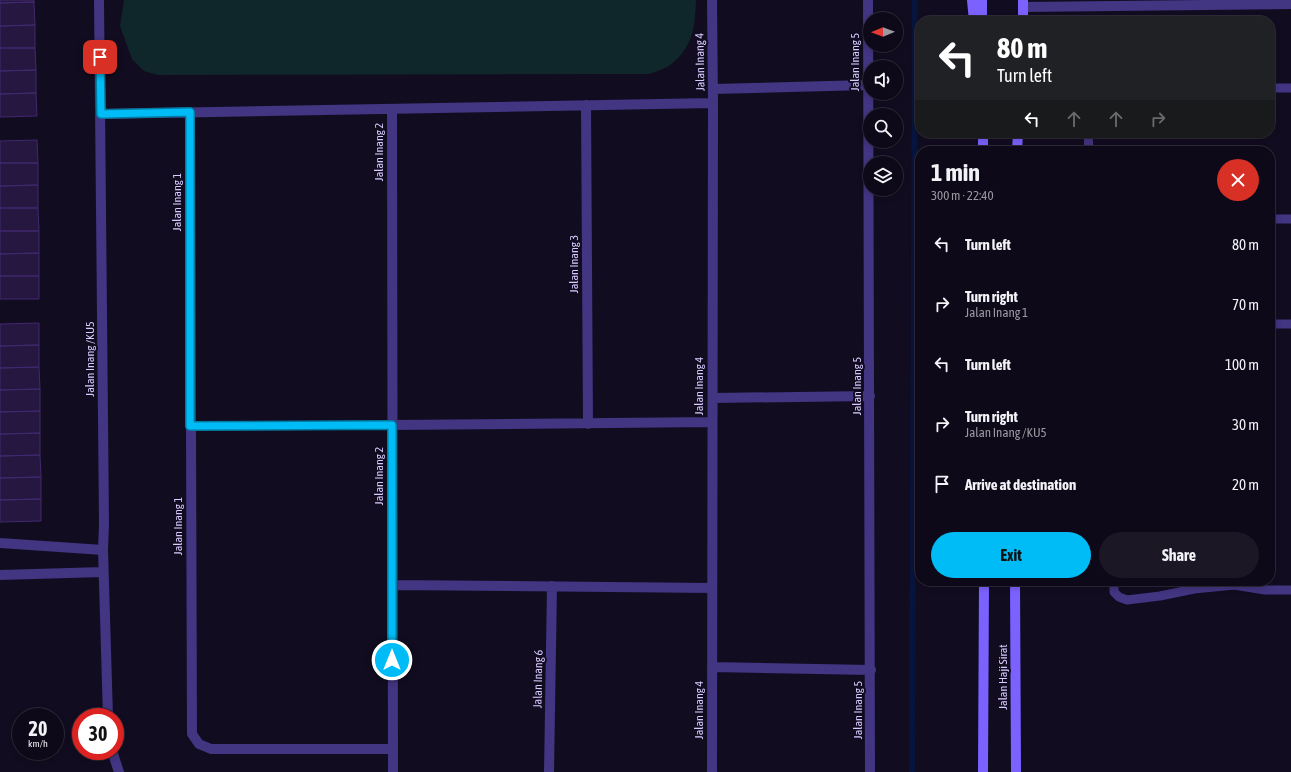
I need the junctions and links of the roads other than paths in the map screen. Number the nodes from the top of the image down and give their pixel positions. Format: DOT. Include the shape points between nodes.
graph roads {
  1 [pos="99,0"];
  2 [pos="712,0"];
  3 [pos="868,0"];
  4 [pos="972,0"];
  5 [pos="982,0"];
  6 [pos="1104,3"];
  7 [pos="1182,3"];
  8 [pos="1024,4"];
  9 [pos="1291,4"];
  10 [pos="974,16"];
  11 [pos="982,16"];
  12 [pos="1023,16"];
  13 [pos="868,60"];
  14 [pos="863,85"];
  15 [pos="1275,88"];
  16 [pos="1291,88"];
  17 [pos="713,89"];
  18 [pos="868,100"];
  19 [pos="713,103"];
  20 [pos="586,105"];
  21 [pos="392,108"];
  22 [pos="190,112"];
  23 [pos="101,114"];
  24 [pos="1275,219"];
  25 [pos="1291,219"];
  26 [pos="1275,324"];
  27 [pos="1291,324"];
  28 [pos="870,396"];
  29 [pos="713,398"];
  30 [pos="712,422"];
  31 [pos="588,424"];
  32 [pos="392,425"];
  33 [pos="190,426"];
  34 [pos="0,543"];
  35 [pos="103,550"];
  36 [pos="103,572"];
  37 [pos="0,575"];
  38 [pos="392,586"];
  39 [pos="552,586"];
  40 [pos="984,586"];
  41 [pos="1015,586"];
  42 [pos="1114,586"];
  43 [pos="1214,586"];
  44 [pos="1247,586"];
  45 [pos="712,588"];
  46 [pos="1291,590"];
  47 [pos="712,667"];
  48 [pos="871,670"];
  49 [pos="108,708"];
  50 [pos="392,749"];
  51 [pos="115,760"];
  52 [pos="119,772"];
  53 [pos="392,772"];
  54 [pos="549,772"];
  55 [pos="712,772"];
  56 [pos="870,772"];
  57 [pos="983,772"];
  58 [pos="1016,772"];
  1 -- 23 [label="street, Jalan Inang /KU5"];
  2 -- 17 [label="street, Jalan Inang 4"];
  3 -- 13 [label="street, Jalan Inang 5"];
  4 -- 10 [label="main road"];
  5 -- 11 [label="main road"];
  6 -- 7 [label="street"];
  6 -- 8 [label="street"];
  7 -- 9 [label="street"];
  8 -- 12 [label="main road"];
  14 -- 17 [label="street"];
  15 -- 16 [label="lane"];
  17 -- 19 [label="street, Jalan Inang 4"];
  18 -- 28 [label="street, Jalan Inang 5"];
  19 -- 20 [label="street"];
  19 -- 29 [label="street, Jalan Inang 4"];
  20 -- 21 [label="street"];
  20 -- 31 [label="street, Jalan Inang 3"];
  21 -- 22 [label="street"];
  21 -- 32 [label="street, Jalan Inang 2"];
  22 -- 23 [label="street"];
  22 -- 33 [label="street, Jalan Inang 1"];
  23 -- 35 [label="street, Jalan Inang /KU5"];
  24 -- 25 [label="lane"];
  26 -- 27 [label="lane"];
  28 -- 29 [label="street"];
  28 -- 48 [label="street, Jalan Inang 5"];
  29 -- 30 [label="street, Jalan Inang 4"];
  30 -- 31 [label="street"];
  30 -- 45 [label="street, Jalan Inang 4"];
  31 -- 32 [label="street"];
  32 -- 33 [label="lane"];
  32 -- 38 [label="street, Jalan Inang 2"];
  33 -- 50 [label="street, Jalan Inang 1" via="192,734 199,744 211,749"];
  34 -- 35 [label="street"];
  35 -- 36 [label="street, Jalan Inang /KU5"];
  36 -- 37 [label="street"];
  36 -- 49 [label="street, Jalan Inang /KU5"];
  38 -- 39 [label="street"];
  38 -- 50 [label="street, Jalan Inang 2"];
  39 -- 45 [label="street"];
  39 -- 54 [label="street, Jalan Inang 6"];
  40 -- 57 [label="main road, Jalan Haji Sirat"];
  41 -- 58 [label="main road, Jalan Haji Sirat"];
  42 -- 43 [label="lane" via="1114,592 1127,600"];
  44 -- 46 [label="lane" via="1265,590"];
  45 -- 47 [label="street, Jalan Inang 4"];
  47 -- 48 [label="street"];
  47 -- 55 [label="street, Jalan Inang 4"];
  48 -- 56 [label="street, Jalan Inang 5"];
  50 -- 53 [label="street, Jalan Inang 2"];
  51 -- 52 [label="street"];
}
